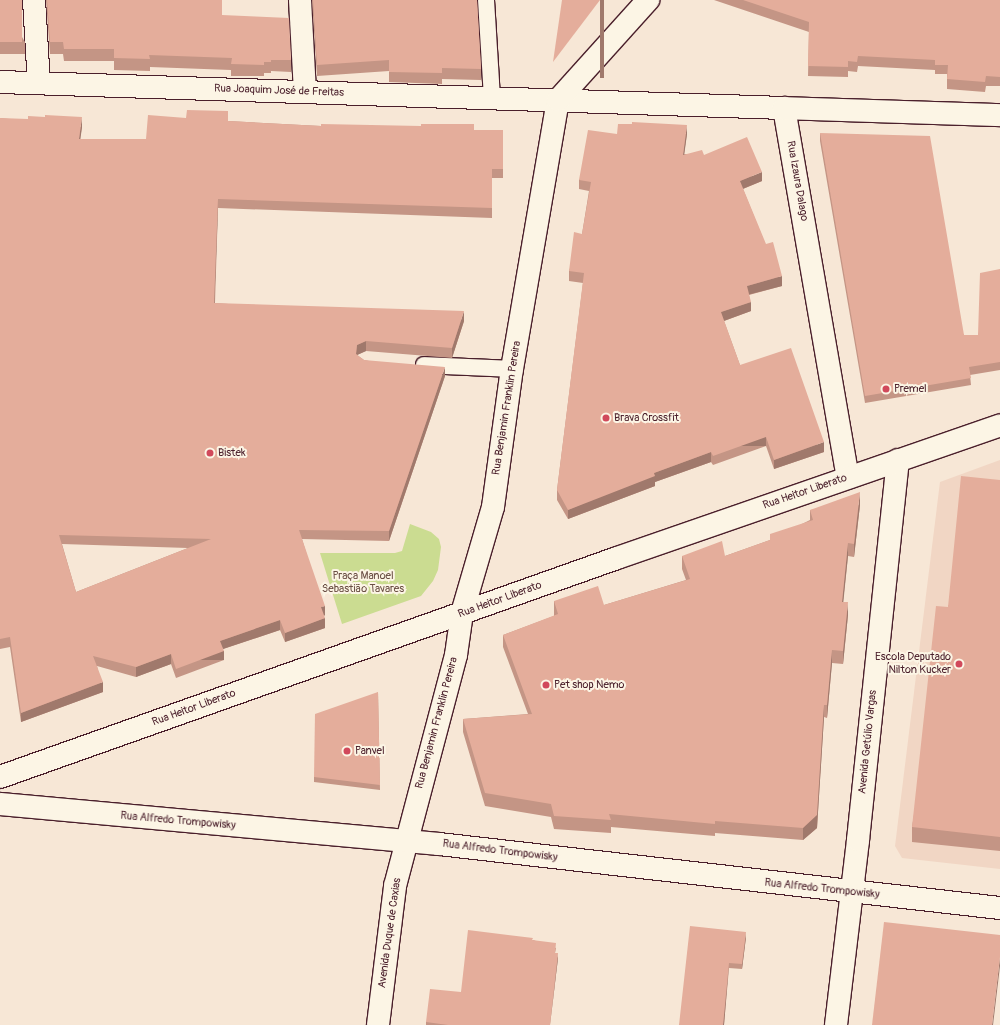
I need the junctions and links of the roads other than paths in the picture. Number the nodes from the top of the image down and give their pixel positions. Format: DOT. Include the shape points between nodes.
graph roads {
  1 [pos="34,0"];
  2 [pos="300,0"];
  3 [pos="486,0"];
  4 [pos="648,0"];
  5 [pos="0,82"];
  6 [pos="39,83"];
  7 [pos="305,91"];
  8 [pos="492,98"];
  9 [pos="558,100"];
  10 [pos="784,108"];
  11 [pos="1000,115"];
  12 [pos="411,364"];
  13 [pos="512,369"];
  14 [pos="1000,425"];
  15 [pos="898,460"];
  16 [pos="848,477"];
  17 [pos="462,613"];
  18 [pos="0,777"];
  19 [pos="0,804"];
  20 [pos="406,842"];
  21 [pos="852,892"];
  22 [pos="1000,908"];
  23 [pos="378,1025"];
  24 [pos="836,1025"];
  1 -- 6 [label="main road"];
  2 -- 7 [label="main road"];
  3 -- 8 [label="lane"];
  4 -- 9 [label="main road"];
  5 -- 6 [label="main road, Rua Joaquim José de Freitas"];
  6 -- 7 [label="main road, Rua Joaquim José de Freitas"];
  7 -- 8 [label="main road, Rua Joaquim José de Freitas"];
  8 -- 9 [label="main road, Rua Joaquim José de Freitas"];
  9 -- 10 [label="main road"];
  9 -- 13 [label="main road, Rua Benjamin Franklin Pereira"];
  10 -- 11 [label="main road"];
  10 -- 16 [label="main road, Rua Izaura Dalago"];
  12 -- 13 [label="lane"];
  13 -- 17 [label="main road, Rua Benjamin Franklin Pereira" via="493,507"];
  14 -- 15 [label="main road, Rua Heitor Liberato"];
  15 -- 16 [label="main road, Rua Heitor Liberato"];
  15 -- 21 [label="main road, Avenida Getúlio Vargas"];
  16 -- 17 [label="main road, Rua Heitor Liberato"];
  17 -- 18 [label="main road, Rua Heitor Liberato"];
  17 -- 20 [label="main road, Rua Benjamin Franklin Pereira" via="456,654"];
  19 -- 20 [label="main road, Rua Alfredo Trompowisky"];
  20 -- 21 [label="main road, Rua Alfredo Trompowisky"];
  20 -- 23 [label="main road, Avenida Duque de Caxias" via="395,886"];
  21 -- 22 [label="main road, Rua Alfredo Trompowisky"];
  21 -- 24 [label="main road, Avenida Getúlio Vargas"];
}
